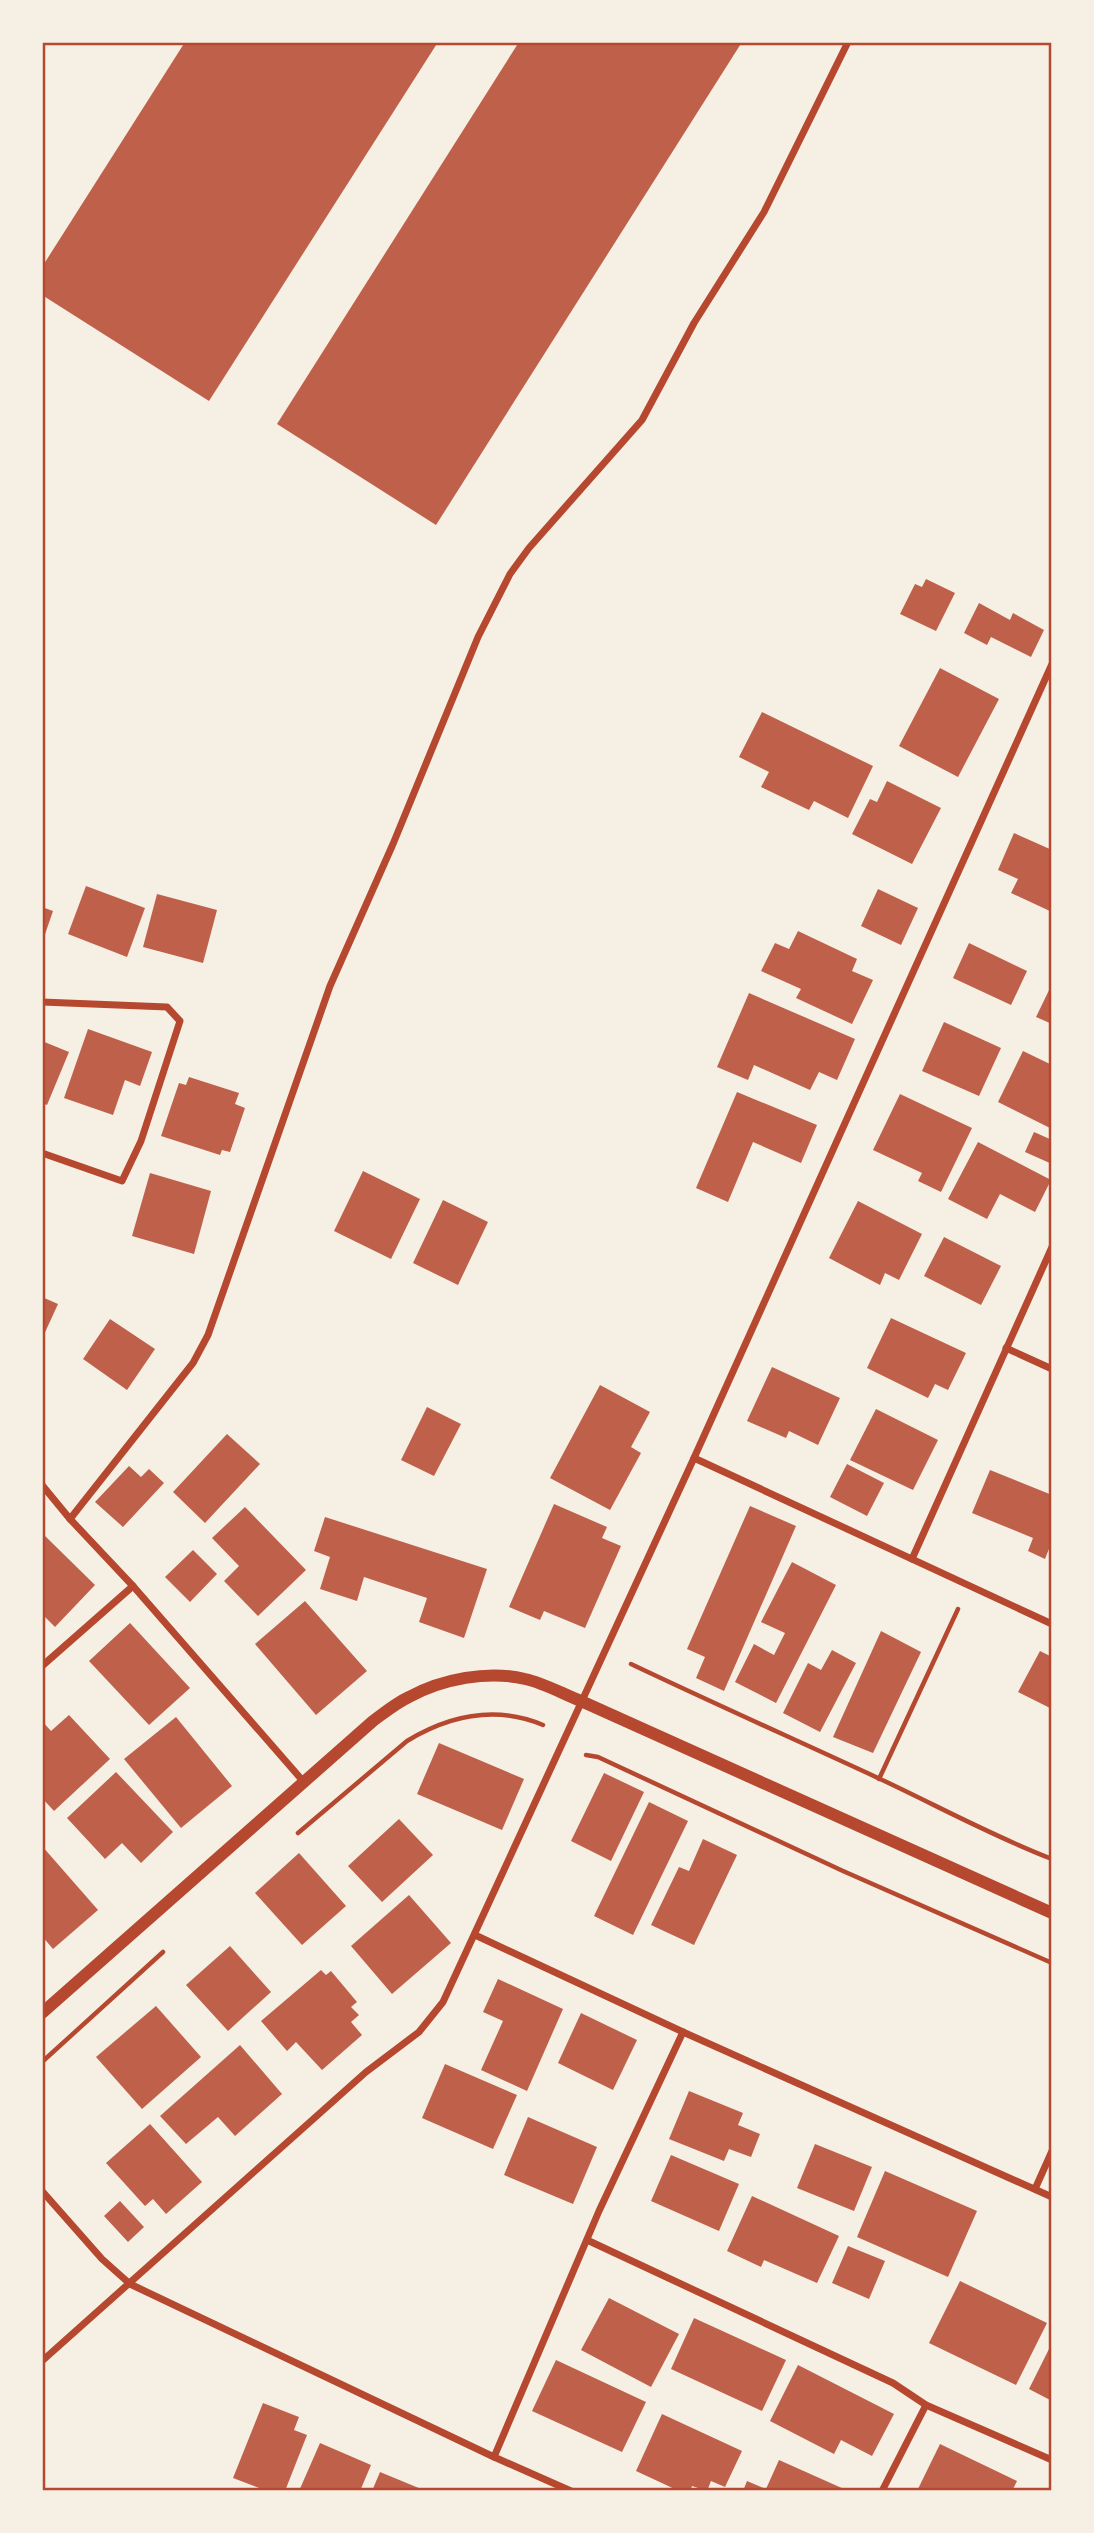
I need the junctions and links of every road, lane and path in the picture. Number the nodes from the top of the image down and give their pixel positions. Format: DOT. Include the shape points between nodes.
graph roads {
  1 [pos="848,42"];
  2 [pos="1052,664"];
  3 [pos="42,1002"];
  4 [pos="42,1153"];
  5 [pos="1052,1247"];
  6 [pos="1006,1348"];
  7 [pos="1052,1369"];
  8 [pos="694,1458"];
  9 [pos="42,1485"];
  10 [pos="70,1519"];
  11 [pos="912,1559"];
  12 [pos="133,1586"];
  13 [pos="969,1586"];
  14 [pos="1052,1624"];
  15 [pos="603,1651"];
  16 [pos="42,1665"];
  17 [pos="581,1701"];
  18 [pos="879,1779"];
  19 [pos="303,1781"];
  20 [pos="1052,1859"];
  21 [pos="1052,1913"];
  22 [pos="475,1935"];
  23 [pos="42,2013"];
  24 [pos="683,2032"];
  25 [pos="1052,2151"];
  26 [pos="1035,2189"];
  27 [pos="42,2191"];
  28 [pos="1052,2197"];
  29 [pos="587,2240"];
  30 [pos="130,2284"];
  31 [pos="42,2361"];
  32 [pos="926,2404"];
  33 [pos="494,2457"];
  34 [pos="1052,2460"];
  35 [pos="571,2491"];
  36 [pos="882,2491"];
  1 -- 10 [label="street" via="764,212 694,323 642,419 510,575 478,637 338,965 208,1335 193,1363"];
  2 -- 8 [label="street"];
  3 -- 4 [label="street" via="167,1007 180,1021 141,1141 122,1181"];
  5 -- 6 [label="street"];
  6 -- 7 [label="street"];
  6 -- 11 [label="street"];
  8 -- 11 [label="street"];
  8 -- 15 [label="street"];
  9 -- 10 [label="street"];
  10 -- 12 [label="street"];
  11 -- 13 [label="street"];
  12 -- 16 [label="street"];
  12 -- 19 [label="street"];
  13 -- 14 [label="street"];
  13 -- 18 [label="path"];
  15 -- 17 [label="street"];
  15 -- 18 [label="path"];
  17 -- 19 [label="street" via="525,1679 463,1678 433,1686 373,1721"];
  17 -- 21 [label="street"];
  17 -- 22 [label="street"];
  18 -- 20 [label="path"];
  19 -- 23 [label="street"];
  22 -- 24 [label="street"];
  22 -- 30 [label="street" via="443,2001 419,2032 366,2072"];
  24 -- 26 [label="street"];
  24 -- 29 [label="street"];
  25 -- 26 [label="street"];
  26 -- 28 [label="street"];
  27 -- 30 [label="street"];
  29 -- 32 [label="street" via="893,2383"];
  29 -- 33 [label="street"];
  30 -- 31 [label="street"];
  30 -- 33 [label="street"];
  32 -- 34 [label="street"];
  32 -- 36 [label="street"];
  33 -- 35 [label="street"];
}
